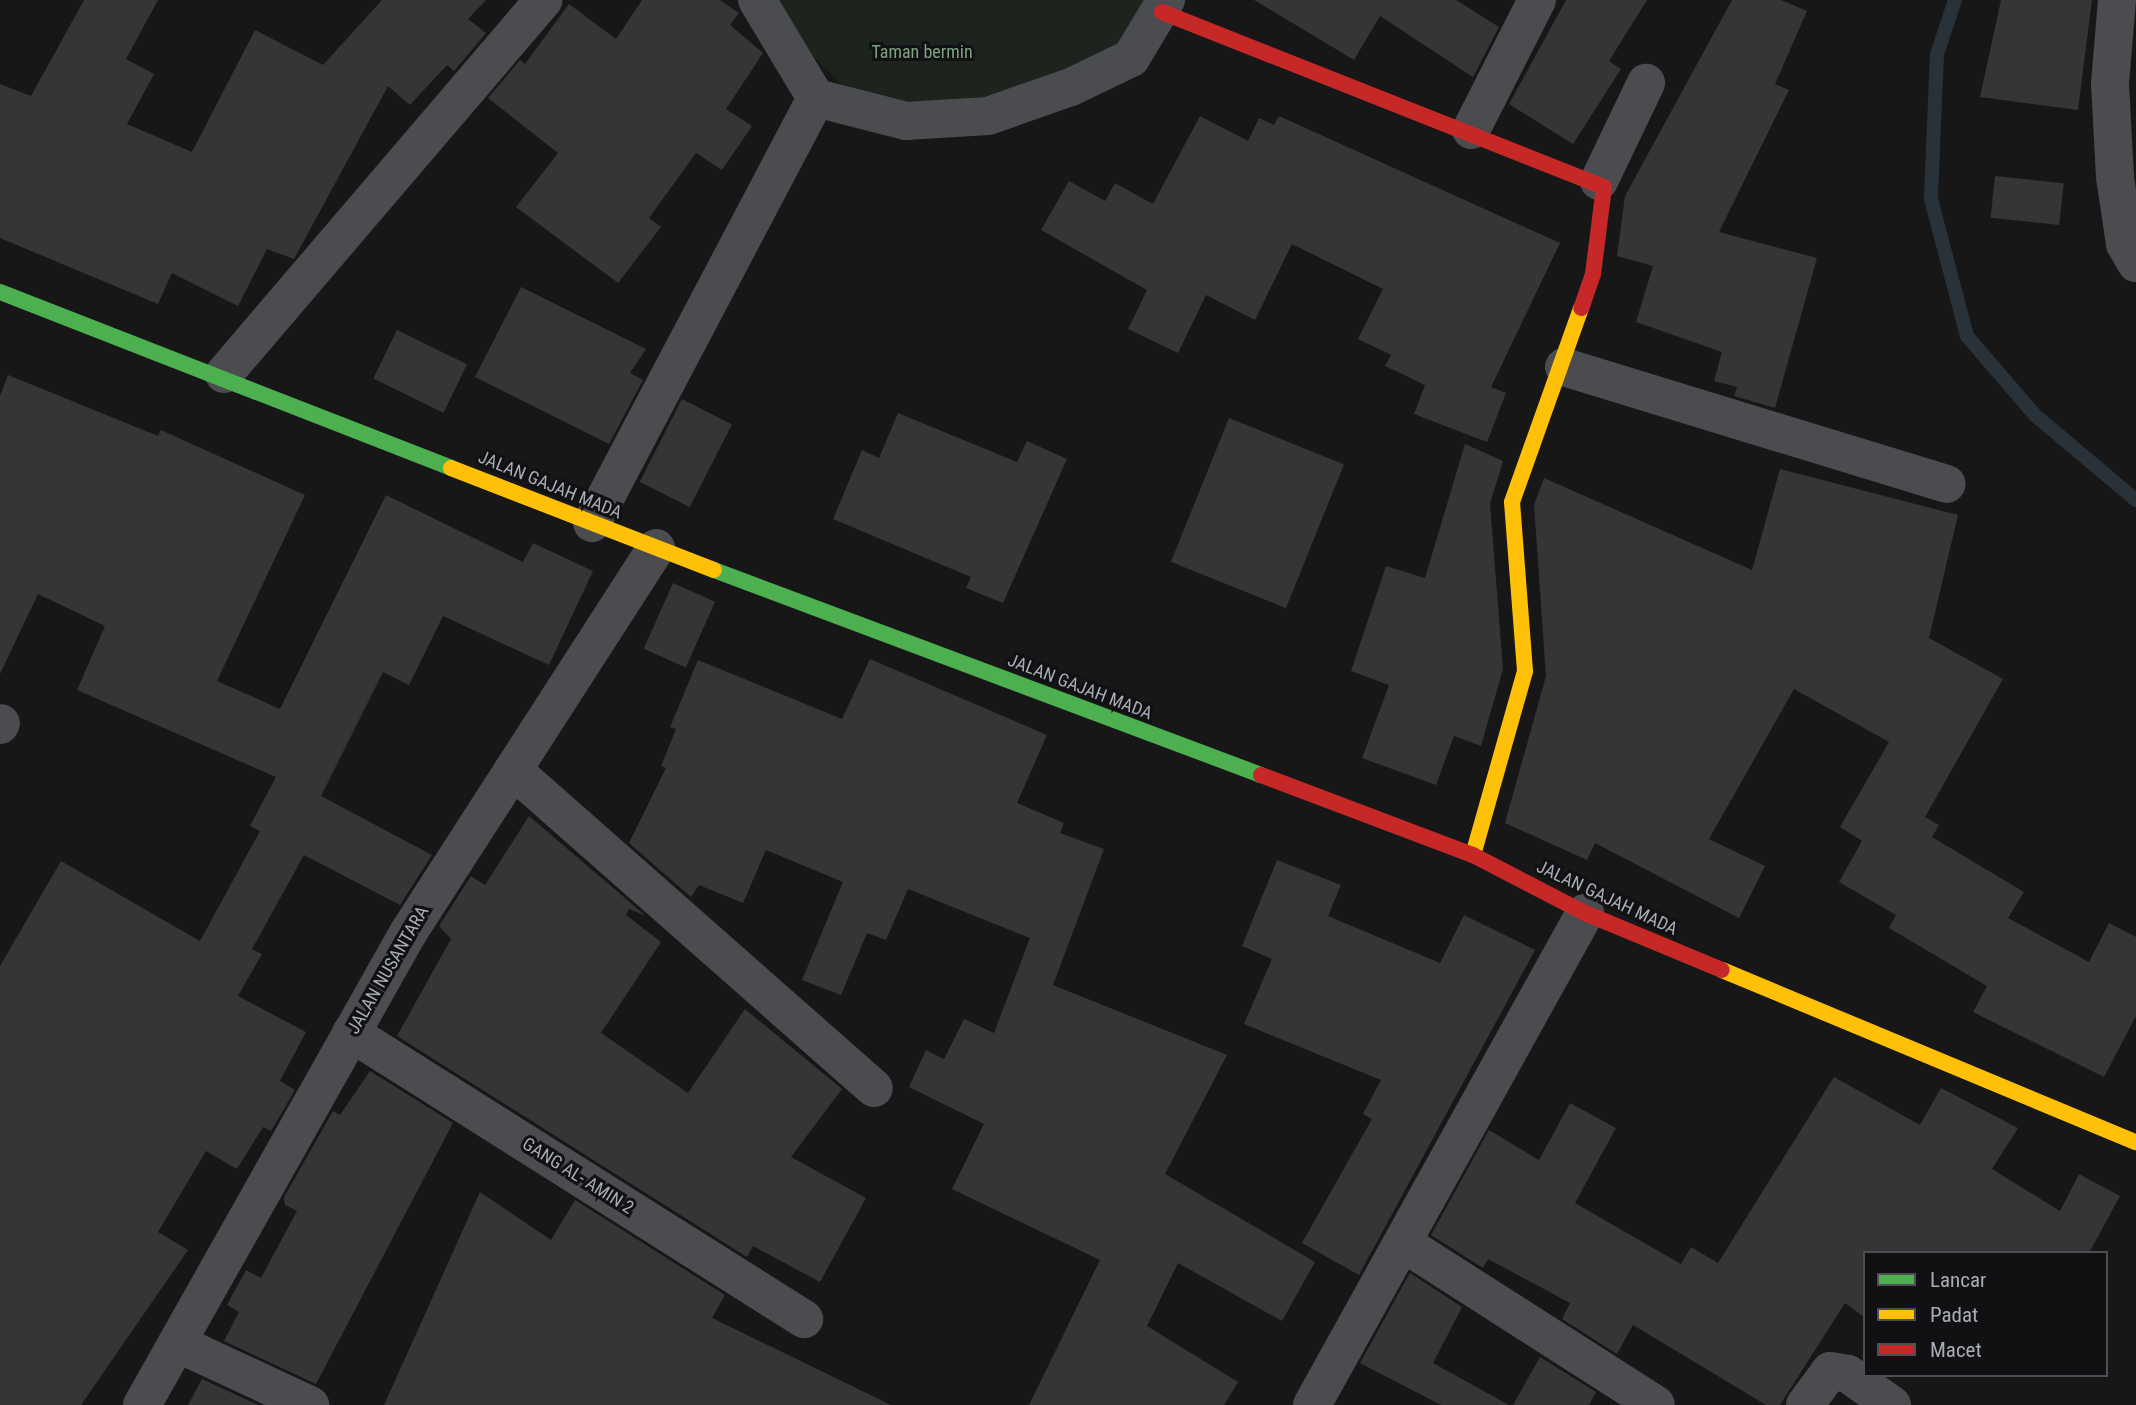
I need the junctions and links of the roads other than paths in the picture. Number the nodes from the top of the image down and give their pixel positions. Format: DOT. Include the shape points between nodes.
graph roads {
  1 [pos="543,0"];
  2 [pos="757,0"];
  3 [pos="1537,0"];
  4 [pos="2117,0"];
  5 [pos="1164,6"];
  6 [pos="1646,83"];
  7 [pos="816,98"];
  8 [pos="1471,130"];
  9 [pos="1599,181"];
  10 [pos="2136,262"];
  11 [pos="0,292"];
  12 [pos="1564,367"];
  13 [pos="224,374"];
  14 [pos="1947,484"];
  15 [pos="592,523"];
  16 [pos="656,548"];
  17 [pos="513,770"];
  18 [pos="1473,855"];
  19 [pos="1585,913"];
  20 [pos="351,1033"];
  21 [pos="874,1088"];
  22 [pos="2136,1142"];
  23 [pos="1403,1243"];
  24 [pos="804,1319"];
  25 [pos="180,1344"];
  26 [pos="142,1405"];
  27 [pos="310,1405"];
  28 [pos="1312,1405"];
  29 [pos="1656,1405"];
  30 [pos="1805,1405"];
  31 [pos="1892,1405"];
  1 -- 13 [label="street"];
  2 -- 7 [label="street"];
  3 -- 8 [label="street"];
  4 -- 10 [label="street" via="2110,84 2115,177 2125,244"];
  5 -- 7 [label="street" via="1131,58 988,116 906,121"];
  5 -- 8 [label="main road"];
  6 -- 9 [label="street"];
  7 -- 15 [label="street"];
  8 -- 9 [label="main road"];
  9 -- 12 [label="main road" via="1606,211"];
  11 -- 13 [label="main road, JALAN GAJAH MADA"];
  12 -- 14 [label="street"];
  12 -- 18 [label="main road" via="1512,502 1525,671"];
  13 -- 15 [label="main road, JALAN GAJAH MADA"];
  15 -- 16 [label="main road, JALAN GAJAH MADA"];
  16 -- 17 [label="street, JALAN NUSANTARA"];
  16 -- 18 [label="main road, JALAN GAJAH MADA"];
  17 -- 20 [label="street, JALAN NUSANTARA"];
  17 -- 21 [label="street"];
  18 -- 19 [label="main road, JALAN GAJAH MADA"];
  19 -- 22 [label="main road, JALAN GAJAH MADA"];
  19 -- 23 [label="street"];
  20 -- 24 [label="street, GANG AL- AMIN 2"];
  20 -- 25 [label="street, JALAN NUSANTARA"];
  23 -- 28 [label="street"];
  23 -- 29 [label="street"];
  25 -- 26 [label="street, JALAN NUSANTARA"];
  25 -- 27 [label="street"];
  30 -- 31 [label="street" via="1830,1371 1849,1374"];
}
